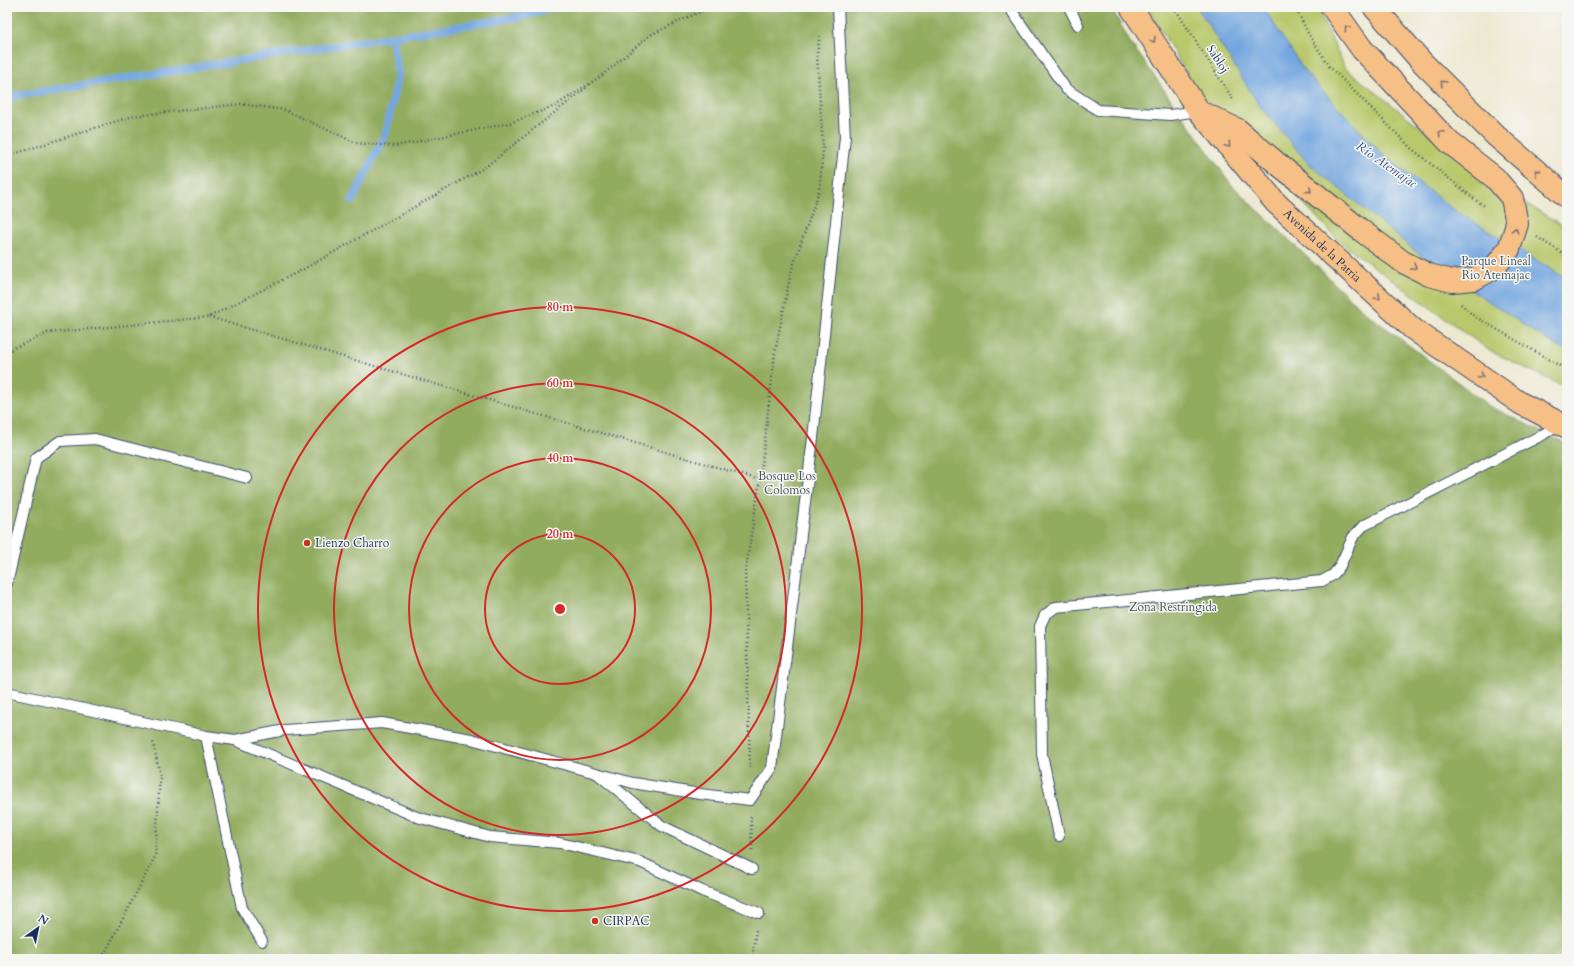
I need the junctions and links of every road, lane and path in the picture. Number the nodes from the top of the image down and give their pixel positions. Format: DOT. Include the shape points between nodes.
graph roads {
  1 [pos="710,7"];
  2 [pos="838,7"];
  3 [pos="1009,7"];
  4 [pos="1069,7"];
  5 [pos="1131,7"];
  6 [pos="1174,7"];
  7 [pos="1295,7"];
  8 [pos="1332,7"];
  9 [pos="1374,7"];
  10 [pos="1078,25"];
  11 [pos="820,28"];
  12 [pos="600,78"];
  13 [pos="1234,102"];
  14 [pos="1199,111"];
  15 [pos="7,156"];
  16 [pos="1567,197"];
  17 [pos="1477,201"];
  18 [pos="209,317"];
  19 [pos="7,351"];
  20 [pos="1564,425"];
  21 [pos="247,478"];
  22 [pos="760,480"];
  23 [pos="7,584"];
  24 [pos="7,692"];
  25 [pos="149,723"];
  26 [pos="206,736"];
  27 [pos="235,740"];
  28 [pos="596,772"];
  29 [pos="750,800"];
  30 [pos="1059,836"];
  31 [pos="752,868"];
  32 [pos="759,913"];
  33 [pos="262,940"];
  34 [pos="104,955"];
  35 [pos="98,959"];
  36 [pos="107,959"];
  37 [pos="752,959"];
  1 -- 12 [label="path" via="650,35"];
  2 -- 29 [label="lane" via="845,137 814,430 772,768"];
  3 -- 14 [label="lane" via="1066,89 1098,110 1170,115"];
  4 -- 10 [label="lane"];
  5 -- 14 [label="main road, Avenida de la Patria, one-way"];
  6 -- 13 [label="path, Sabloj"];
  7 -- 17 [label="path" via="1329,66 1412,149"];
  14 -- 8 [label="main road, one-way, bridge" via="1238,130 1322,201 1404,262 1429,276 1452,282 1474,279 1494,268 1510,249 1516,224 1512,198 1496,178 1450,142 1362,49"];
  16 -- 9 [label="main road, one-way" via="1496,136 1421,61"];
  11 -- 22 [label="path" via="817,55 823,149 819,191 788,286 775,352"];
  12 -- 15 [label="path" via="555,106 510,123 395,146 356,143 285,110 241,104 133,116"];
  12 -- 18 [label="path" via="484,168 302,270"];
  14 -- 20 [label="main road, Avenida de la Patria, one-way" via="1276,203 1413,329 1520,403"];
  18 -- 19 [label="path" via="48,333"];
  18 -- 22 [label="path"];
  20 -- 30 [label="lane" via="1364,526 1353,537 1333,576 1322,581 1056,607 1045,615 1040,626 1042,754"];
  21 -- 23 [label="lane" via="95,439 60,440 36,458"];
  22 -- 29 [label="path" via="745,574"];
  24 -- 25 [label="lane"];
  25 -- 26 [label="lane"];
  25 -- 34 [label="path" via="160,776 155,857"];
  26 -- 27 [label="lane"];
  26 -- 33 [label="lane" via="242,908"];
  27 -- 28 [label="lane" via="285,730 382,723 471,739"];
  27 -- 32 [label="lane" via="417,817 490,837 560,843 640,862 702,891"];
  28 -- 29 [label="lane" via="633,783"];
  28 -- 31 [label="lane" via="662,826"];
  29 -- 31 [label="path"];
  32 -- 37 [label="path"];
  34 -- 35 [label="path"];
  34 -- 36 [label="path"];
}
